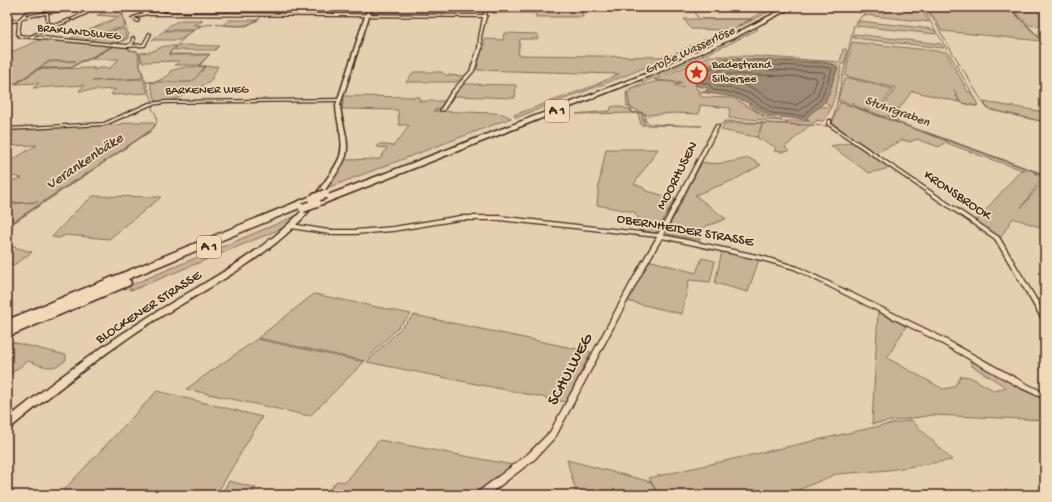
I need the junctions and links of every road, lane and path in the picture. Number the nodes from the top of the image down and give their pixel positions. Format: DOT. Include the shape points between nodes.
graph roads {
  1 [pos="18,7"];
  2 [pos="94,7"];
  3 [pos="369,7"];
  4 [pos="487,7"];
  5 [pos="783,7"];
  6 [pos="791,7"];
  7 [pos="7,8"];
  8 [pos="85,8"];
  9 [pos="131,8"];
  10 [pos="146,8"];
  11 [pos="166,8"];
  12 [pos="140,9"];
  13 [pos="228,10"];
  14 [pos="194,11"];
  15 [pos="47,12"];
  16 [pos="26,13"];
  17 [pos="146,13"];
  18 [pos="157,14"];
  19 [pos="190,14"];
  20 [pos="224,14"];
  21 [pos="367,15"];
  22 [pos="486,16"];
  23 [pos="24,17"];
  24 [pos="20,20"];
  25 [pos="138,21"];
  26 [pos="7,22"];
  27 [pos="58,24"];
  28 [pos="150,34"];
  29 [pos="28,36"];
  30 [pos="133,38"];
  31 [pos="128,46"];
  32 [pos="340,100"];
  33 [pos="442,110"];
  34 [pos="829,122"];
  35 [pos="717,126"];
  36 [pos="7,129"];
  37 [pos="314,201"];
  38 [pos="291,226"];
  39 [pos="660,236"];
  40 [pos="106,286"];
  41 [pos="1044,317"];
  42 [pos="7,325"];
  43 [pos="7,333"];
  44 [pos="1045,396"];
  45 [pos="7,425"];
  46 [pos="481,495"];
  1 -- 7 [label="street"];
  2 -- 8 [label="street"];
  3 -- 21 [label="street, BLOCKENER STRASSE"];
  4 -- 22 [label="street"];
  5 -- 37 [label="highway, A 1, bridge" via="716,40 606,87 325,194"];
  6 -- 37 [label="highway, A 1" via="648,75"];
  8 -- 15 [label="street"];
  8 -- 27 [label="street" via="88,12"];
  9 -- 12 [label="street"];
  10 -- 12 [label="street"];
  11 -- 18 [label="street"];
  12 -- 17 [label="street"];
  13 -- 20 [label="street"];
  14 -- 19 [label="street"];
  15 -- 23 [label="street"];
  15 -- 27 [label="street" via="48,24"];
  16 -- 23 [label="street"];
  17 -- 18 [label="street"];
  17 -- 25 [label="street" via="132,18"];
  18 -- 19 [label="street"];
  19 -- 20 [label="street"];
  20 -- 21 [label="street"];
  21 -- 22 [label="street"];
  21 -- 32 [label="street, BLOCKENER STRASSE"];
  22 -- 33 [label="street" via="480,37 480,48 472,71 452,93"];
  23 -- 24 [label="street"];
  24 -- 26 [label="street"];
  24 -- 29 [label="street" via="18,34"];
  27 -- 29 [label="street"];
  28 -- 31 [label="street, BRAKLANDSWEG" via="144,45"];
  29 -- 31 [label="street, BRAKLANDSWEG"];
  30 -- 31 [label="street, BRAKLANDSWEG" via="132,44"];
  32 -- 36 [label="street, BARKENER WEG" via="178,101 150,104 105,124"];
  32 -- 38 [label="street, BLOCKENER STRASSE" via="338,110 344,136 343,156 321,194"];
  34 -- 41 [label="street, KRONSBROOK" via="997,238"];
  35 -- 39 [label="street, MOORHUSEN"];
  37 -- 40 [label="highway, A 1"];
  37 -- 40 [label="highway, A 1, bridge" via="303,208"];
  38 -- 39 [label="street, OBERNHEIDER STRASSE" via="329,232 355,232 488,217"];
  38 -- 45 [label="street, BLOCKENER STRASSE" via="232,270 128,334"];
  39 -- 44 [label="street, OBERNHEIDER STRASSE" via="771,259 796,268 926,332"];
  39 -- 46 [label="street, SCHULWEG" via="553,434 532,456"];
  40 -- 42 [label="highway, A 1"];
  40 -- 43 [label="highway, A 1"];
}
